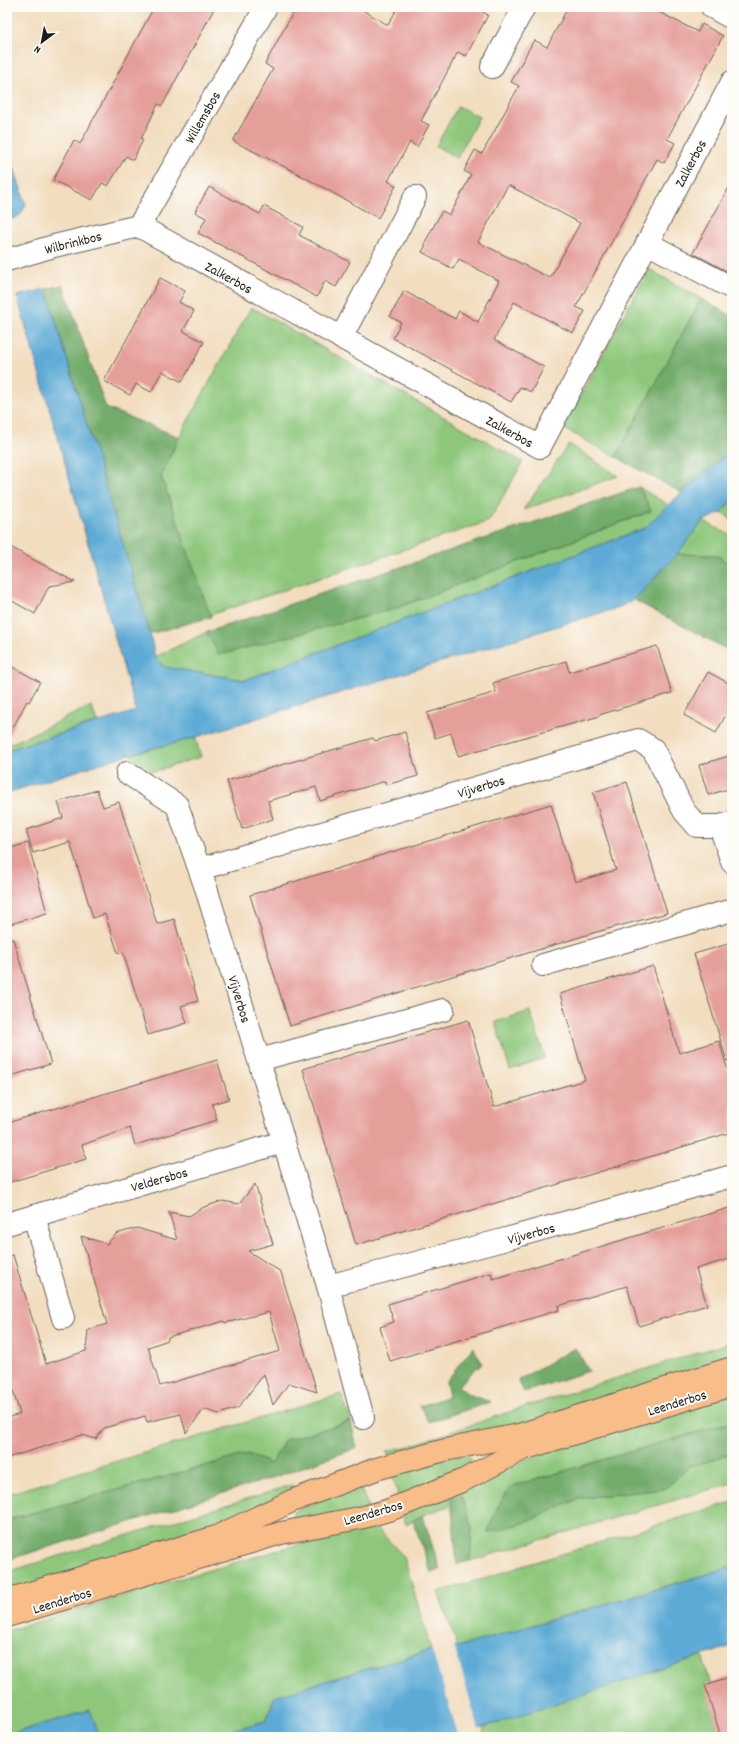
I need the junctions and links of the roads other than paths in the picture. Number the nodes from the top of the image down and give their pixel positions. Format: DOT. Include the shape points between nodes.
graph roads {
  1 [pos="266,7"];
  2 [pos="524,7"];
  3 [pos="712,7"];
  4 [pos="732,18"];
  5 [pos="492,67"];
  6 [pos="732,82"];
  7 [pos="415,197"];
  8 [pos="139,226"];
  9 [pos="648,243"];
  10 [pos="7,260"];
  11 [pos="732,288"];
  12 [pos="341,338"];
  13 [pos="127,773"];
  14 [pos="726,825"];
  15 [pos="732,862"];
  16 [pos="200,869"];
  17 [pos="732,910"];
  18 [pos="543,965"];
  19 [pos="443,1010"];
  20 [pos="259,1060"];
  21 [pos="284,1142"];
  22 [pos="732,1176"];
  23 [pos="34,1216"];
  24 [pos="7,1224"];
  25 [pos="328,1286"];
  26 [pos="63,1318"];
  27 [pos="732,1368"];
  28 [pos="732,1386"];
  29 [pos="363,1418"];
  30 [pos="7,1600"];
  31 [pos="7,1616"];
  1 -- 8 [label="street, Willemsbos"];
  2 -- 5 [label="street"];
  3 -- 4 [label="street"];
  6 -- 9 [label="street, Zalkerbos"];
  7 -- 12 [label="street"];
  8 -- 10 [label="street, Wilbrinkbos"];
  8 -- 12 [label="street, Zalkerbos"];
  9 -- 11 [label="street"];
  9 -- 12 [label="street, Zalkerbos" via="540,447"];
  13 -- 16 [label="street, Vijverbos" via="176,805"];
  14 -- 15 [label="street, Vijverbos"];
  14 -- 16 [label="street, Vijverbos" via="698,826 684,811 652,749 638,740"];
  16 -- 20 [label="street, Vijverbos"];
  17 -- 18 [label="street"];
  19 -- 20 [label="street"];
  20 -- 21 [label="street, Vijverbos"];
  21 -- 23 [label="street, Veldersbos"];
  21 -- 25 [label="street, Vijverbos"];
  22 -- 25 [label="street, Vijverbos"];
  23 -- 24 [label="street, Veldersbos"];
  23 -- 26 [label="street"];
  25 -- 29 [label="street, Vijverbos"];
  27 -- 30 [label="main road, Leenderbos" via="519,1435 445,1450 376,1469 292,1501 216,1536"];
  28 -- 31 [label="main road, Leenderbos" via="523,1450 464,1480 389,1510 281,1533"];
}
